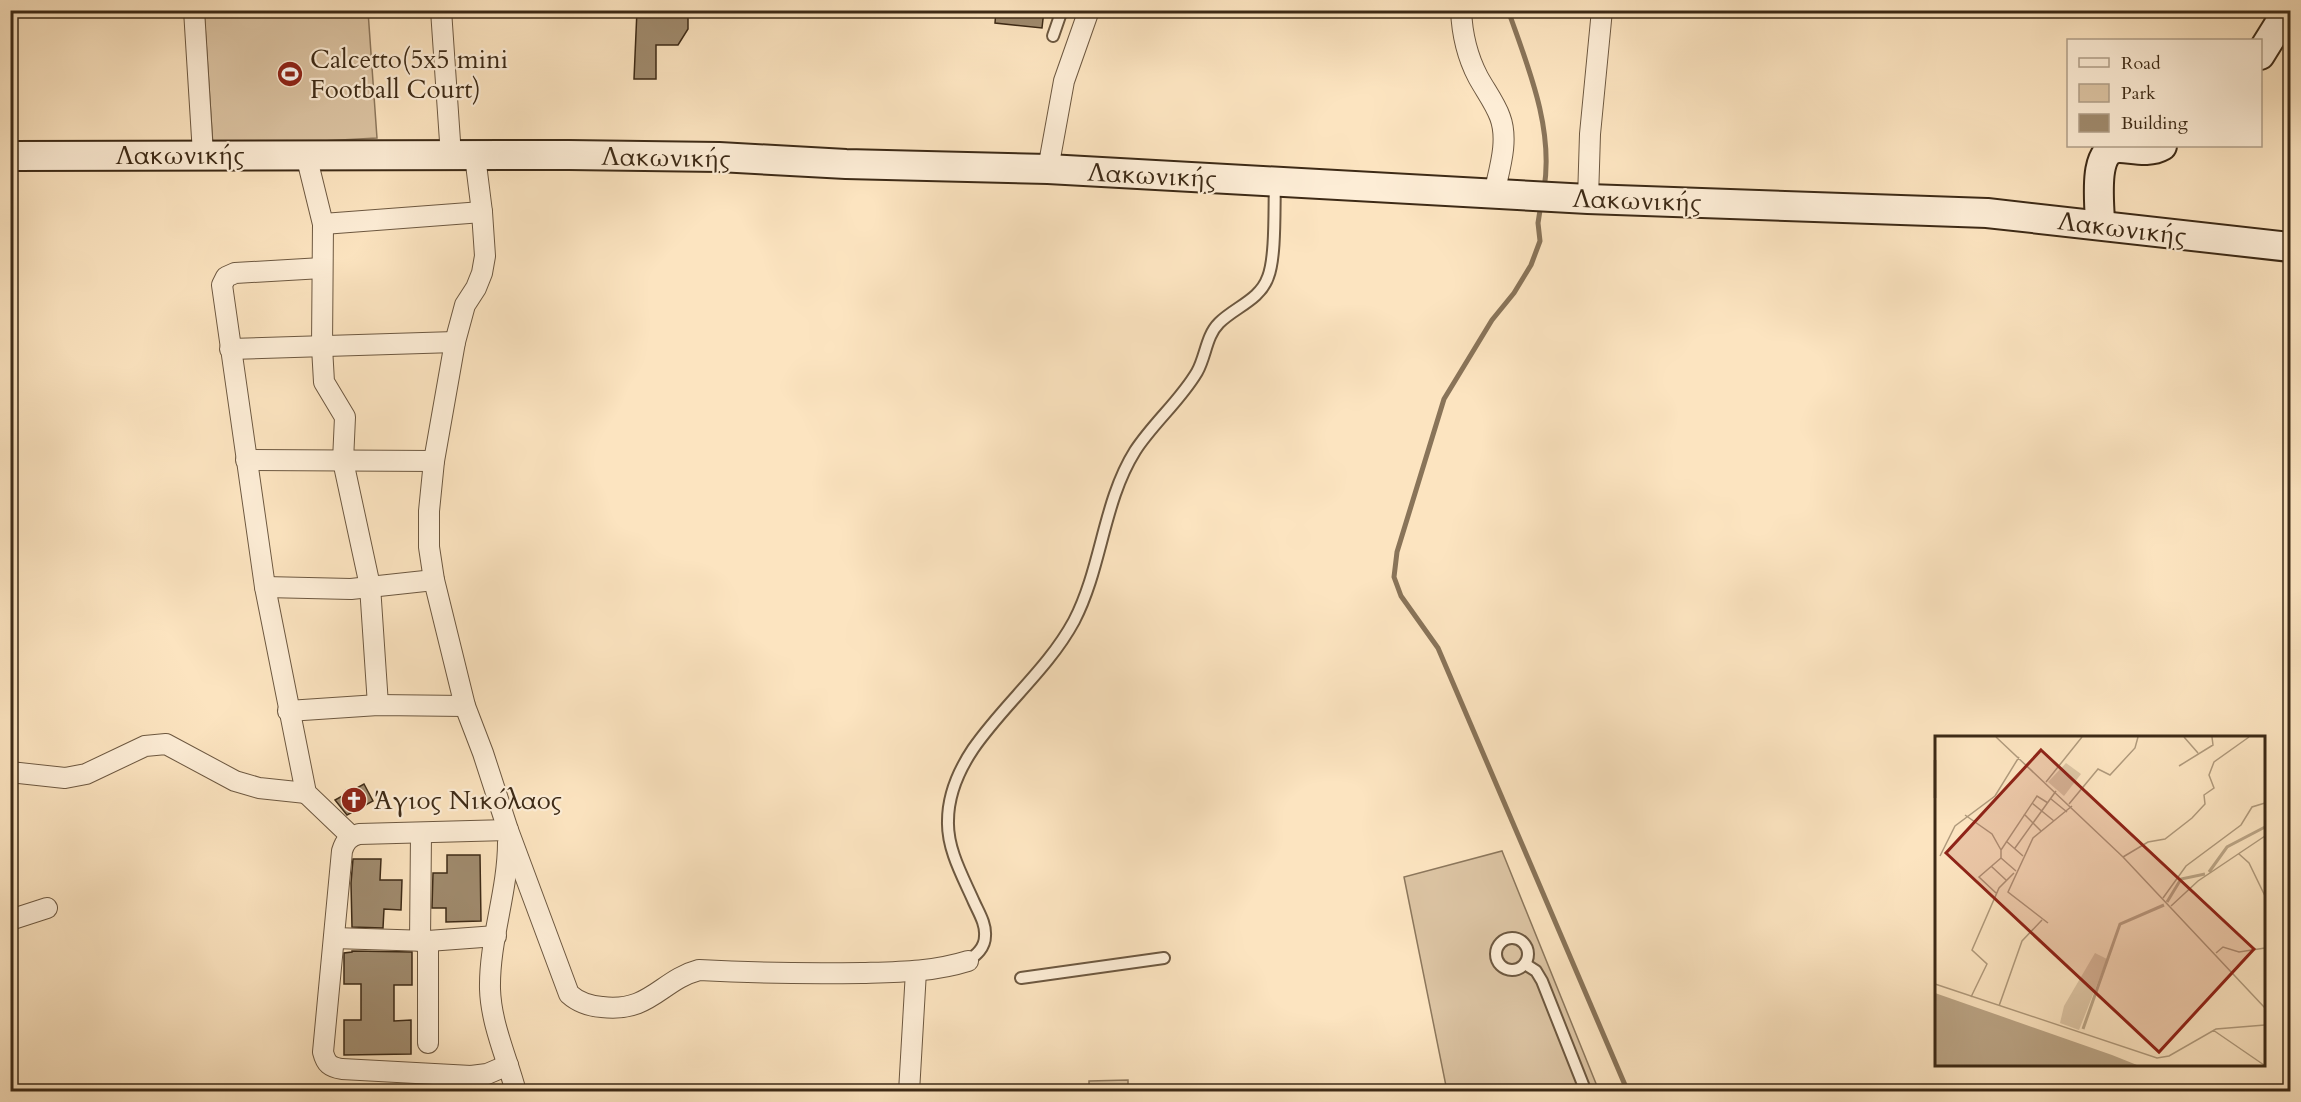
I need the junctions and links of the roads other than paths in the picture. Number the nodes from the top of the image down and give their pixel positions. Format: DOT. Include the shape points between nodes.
graph roads {
  1 [pos="194,10"];
  2 [pos="441,10"];
  3 [pos="1062,10"];
  4 [pos="1089,10"];
  5 [pos="1461,10"];
  6 [pos="1602,10"];
  7 [pos="2288,10"];
  8 [pos="1053,36"];
  9 [pos="2262,52"];
  10 [pos="2117,147"];
  11 [pos="2117,147"];
  12 [pos="2158,147"];
  13 [pos="203,154"];
  14 [pos="306,155"];
  15 [pos="10,156"];
  16 [pos="463,156"];
  17 [pos="1047,169"];
  18 [pos="1275,183"];
  19 [pos="1497,194"];
  20 [pos="1587,199"];
  21 [pos="482,212"];
  22 [pos="322,224"];
  23 [pos="2100,224"];
  24 [pos="2290,247"];
  25 [pos="322,268"];
  26 [pos="455,342"];
  27 [pos="322,347"];
  28 [pos="230,349"];
  29 [pos="246,460"];
  30 [pos="343,460"];
  31 [pos="435,461"];
  32 [pos="434,580"];
  33 [pos="370,586"];
  34 [pos="265,587"];
  35 [pos="378,705"];
  36 [pos="465,706"];
  37 [pos="288,711"];
  38 [pos="10,772"];
  39 [pos="306,793"];
  40 [pos="508,830"];
  41 [pos="421,833"];
  42 [pos="351,836"];
  43 [pos="47,908"];
  44 [pos="10,920"];
  45 [pos="496,936"];
  46 [pos="334,938"];
  47 [pos="424,941"];
  48 [pos="1164,958"];
  49 [pos="968,961"];
  50 [pos="1525,964"];
  51 [pos="916,971"];
  52 [pos="1021,978"];
  53 [pos="428,1043"];
  54 [pos="508,1065"];
  55 [pos="516,1092"];
  56 [pos="909,1092"];
  57 [pos="1586,1092"];
  1 -- 13 [label="street"];
  2 -- 16 [label="street"];
  3 -- 8 [label="lane"];
  4 -- 17 [label="street" via="1064,81"];
  5 -- 19 [label="street" via="1469,57 1500,118 1504,138"];
  6 -- 20 [label="street"];
  7 -- 9 [label="main road"];
  10 -- 12 [label="main road"];
  11 -- 23 [label="main road" via="2106,153 2100,165"];
  13 -- 14 [label="main road, Λακωνικής"];
  13 -- 15 [label="main road, Λακωνικής"];
  14 -- 16 [label="main road, Λακωνικής"];
  14 -- 22 [label="street"];
  16 -- 17 [label="main road, Λακωνικής" via="708,157"];
  16 -- 21 [label="street"];
  17 -- 18 [label="main road, Λακωνικής"];
  18 -- 19 [label="main road, Λακωνικής"];
  18 -- 49 [label="lane" via="1271,263 1263,289 1218,324 1188,386 1136,450 1106,523 1086,593 1060,645 989,728 959,773 948,821 951,843 985,938 979,952"];
  19 -- 20 [label="main road, Λακωνικής"];
  20 -- 23 [label="main road, Λακωνικής" via="1925,209"];
  21 -- 22 [label="street"];
  21 -- 26 [label="street" via="482,273 465,305"];
  22 -- 25 [label="street"];
  23 -- 24 [label="main road, Λακωνικής"];
  25 -- 27 [label="street"];
  25 -- 28 [label="street" via="226,276 222,285"];
  26 -- 27 [label="street"];
  26 -- 31 [label="street"];
  27 -- 28 [label="street"];
  27 -- 30 [label="street" via="324,382 345,417"];
  28 -- 29 [label="street"];
  29 -- 30 [label="street"];
  29 -- 34 [label="street"];
  30 -- 31 [label="street"];
  30 -- 33 [label="street"];
  31 -- 32 [label="street" via="429,511"];
  32 -- 33 [label="street"];
  32 -- 36 [label="street"];
  33 -- 34 [label="street"];
  33 -- 35 [label="street"];
  34 -- 37 [label="street"];
  35 -- 36 [label="street"];
  35 -- 37 [label="street"];
  36 -- 40 [label="street"];
  37 -- 39 [label="street"];
  38 -- 39 [label="street" via="65,778 86,774 145,746 166,744 235,781"];
  39 -- 42 [label="street"];
  40 -- 41 [label="street"];
  40 -- 45 [label="street" via="508,863"];
  40 -- 51 [label="street" via="563,981 569,994 588,1005 624,1008 643,1003 686,974 699,970 792,975"];
  41 -- 42 [label="street"];
  41 -- 47 [label="street"];
  42 -- 46 [label="street" via="342,851"];
  43 -- 44 [label="street"];
  45 -- 47 [label="street"];
  45 -- 54 [label="street" via="491,1004"];
  46 -- 47 [label="street"];
  46 -- 54 [label="street" via="323,1052 331,1067 471,1076"];
  47 -- 53 [label="street"];
  48 -- 52 [label="lane"];
  49 -- 51 [label="street" via="943,969"];
  50 -- 57 [label="lane" via="1542,981"];
  51 -- 56 [label="street"];
  54 -- 55 [label="street"];
}
